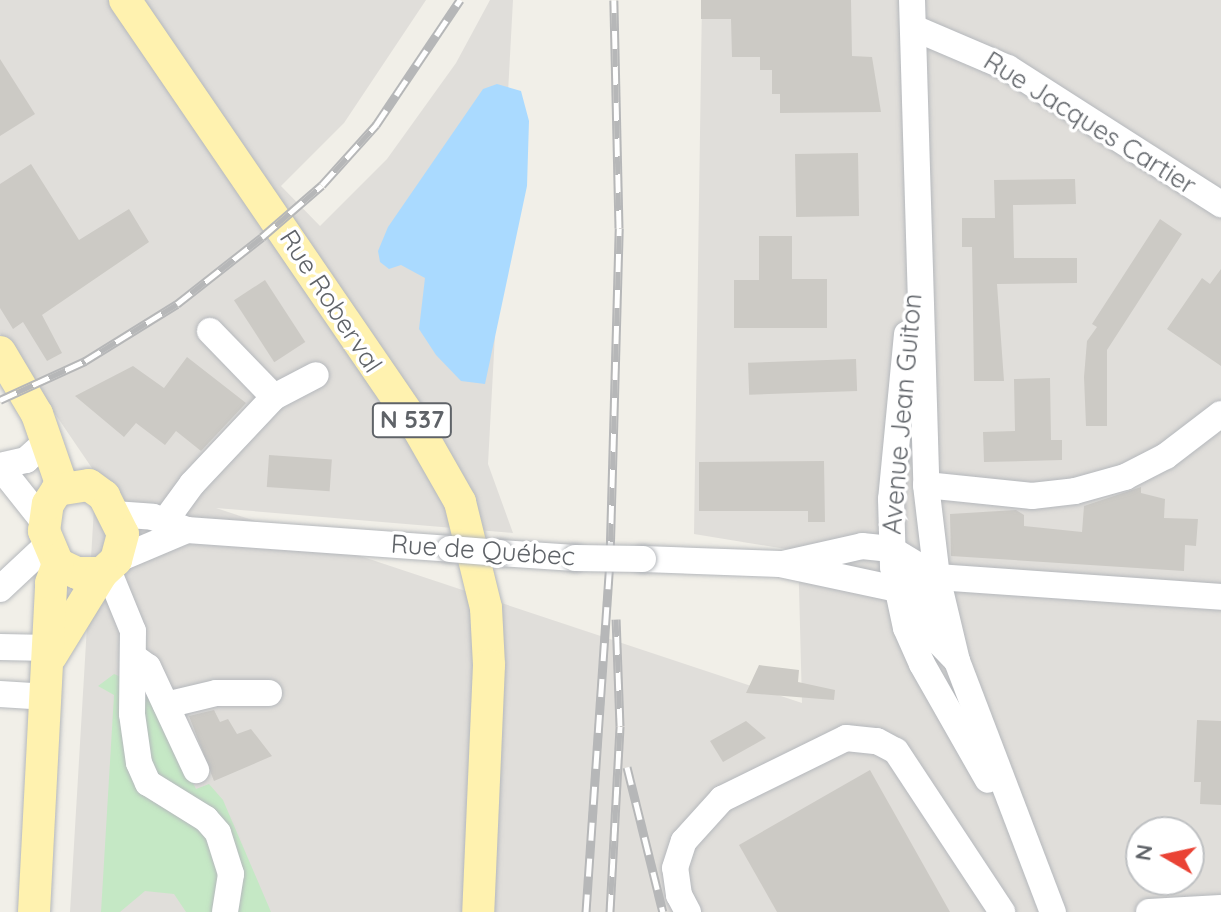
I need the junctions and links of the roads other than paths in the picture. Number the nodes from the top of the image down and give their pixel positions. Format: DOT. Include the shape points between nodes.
graph roads {
  1 [pos="125,0"];
  2 [pos="914,0"];
  3 [pos="914,28"];
  4 [pos="1221,204"];
  5 [pos="917,239"];
  6 [pos="210,331"];
  7 [pos="0,352"];
  8 [pos="316,375"];
  9 [pos="274,397"];
  10 [pos="1221,414"];
  11 [pos="43,433"];
  12 [pos="5,466"];
  13 [pos="926,485"];
  14 [pos="69,487"];
  15 [pos="114,514"];
  16 [pos="176,526"];
  17 [pos="49,543"];
  18 [pos="780,564"];
  19 [pos="109,568"];
  20 [pos="910,572"];
  21 [pos="0,589"];
  22 [pos="1221,597"];
  23 [pos="0,647"];
  24 [pos="51,652"];
  25 [pos="134,657"];
  26 [pos="269,693"];
  27 [pos="0,694"];
  28 [pos="48,697"];
  29 [pos="166,705"];
  30 [pos="196,770"];
  31 [pos="1021,834"];
  32 [pos="1040,874"];
  33 [pos="1221,908"];
  34 [pos="34,912"];
  35 [pos="225,912"];
  36 [pos="478,912"];
  37 [pos="688,912"];
  38 [pos="1002,912"];
  39 [pos="1053,912"];
  40 [pos="1063,912"];
  41 [pos="1149,912"];
  1 -- 36 [label="main road, Rue Roberval / N 537" via="419,430 460,502 486,608 489,665"];
  2 -- 3 [label="street, Avenue Jean Guiton"];
  3 -- 4 [label="street, Rue Jacques Cartier" via="1008,68"];
  3 -- 5 [label="street, Avenue Jean Guiton"];
  5 -- 13 [label="street, Avenue Jean Guiton"];
  5 -- 20 [label="street, Avenue Jean Guiton"];
  6 -- 9 [label="street"];
  7 -- 11 [label="main road"];
  8 -- 9 [label="street"];
  9 -- 16 [label="street" via="192,484"];
  10 -- 13 [label="street" via="1166,456 1125,477 1075,491 1032,496"];
  11 -- 12 [label="street"];
  11 -- 14 [label="main road" via="51,430"];
  12 -- 14 [label="street"];
  12 -- 17 [label="street"];
  13 -- 20 [label="street, Avenue Jean Guiton"];
  14 -- 15 [label="main road"];
  14 -- 17 [label="main road"];
  15 -- 16 [label="street, Rue de Québec"];
  15 -- 19 [label="main road" via="123,534"];
  16 -- 18 [label="street, Rue de Québec, bridge" via="575,558"];
  16 -- 19 [label="street, Rue de Québec"];
  17 -- 19 [label="main road" via="77,573"];
  17 -- 21 [label="street"];
  17 -- 24 [label="main road"];
  18 -- 20 [label="street, Rue de Québec"];
  18 -- 20 [label="street, Rue de Québec" via="841,548"];
  19 -- 24 [label="main road"];
  19 -- 25 [label="street" via="129,615"];
  20 -- 22 [label="street, Rue de Québec"];
  20 -- 31 [label="street" via="957,661"];
  20 -- 31 [label="street" via="922,664"];
  23 -- 24 [label="street"];
  24 -- 28 [label="main road"];
  25 -- 29 [label="street" via="148,667"];
  25 -- 35 [label="street" via="132,714 139,763 148,783 206,819 218,833 231,874"];
  26 -- 29 [label="street" via="216,693"];
  27 -- 28 [label="street"];
  28 -- 34 [label="main road"];
  29 -- 30 [label="street"];
  31 -- 32 [label="street"];
  32 -- 39 [label="street"];
  32 -- 40 [label="street"];
  33 -- 41 [label="street"];
  37 -- 38 [label="street" via="675,868 684,841 722,799 846,738 877,741 896,751"];
}
